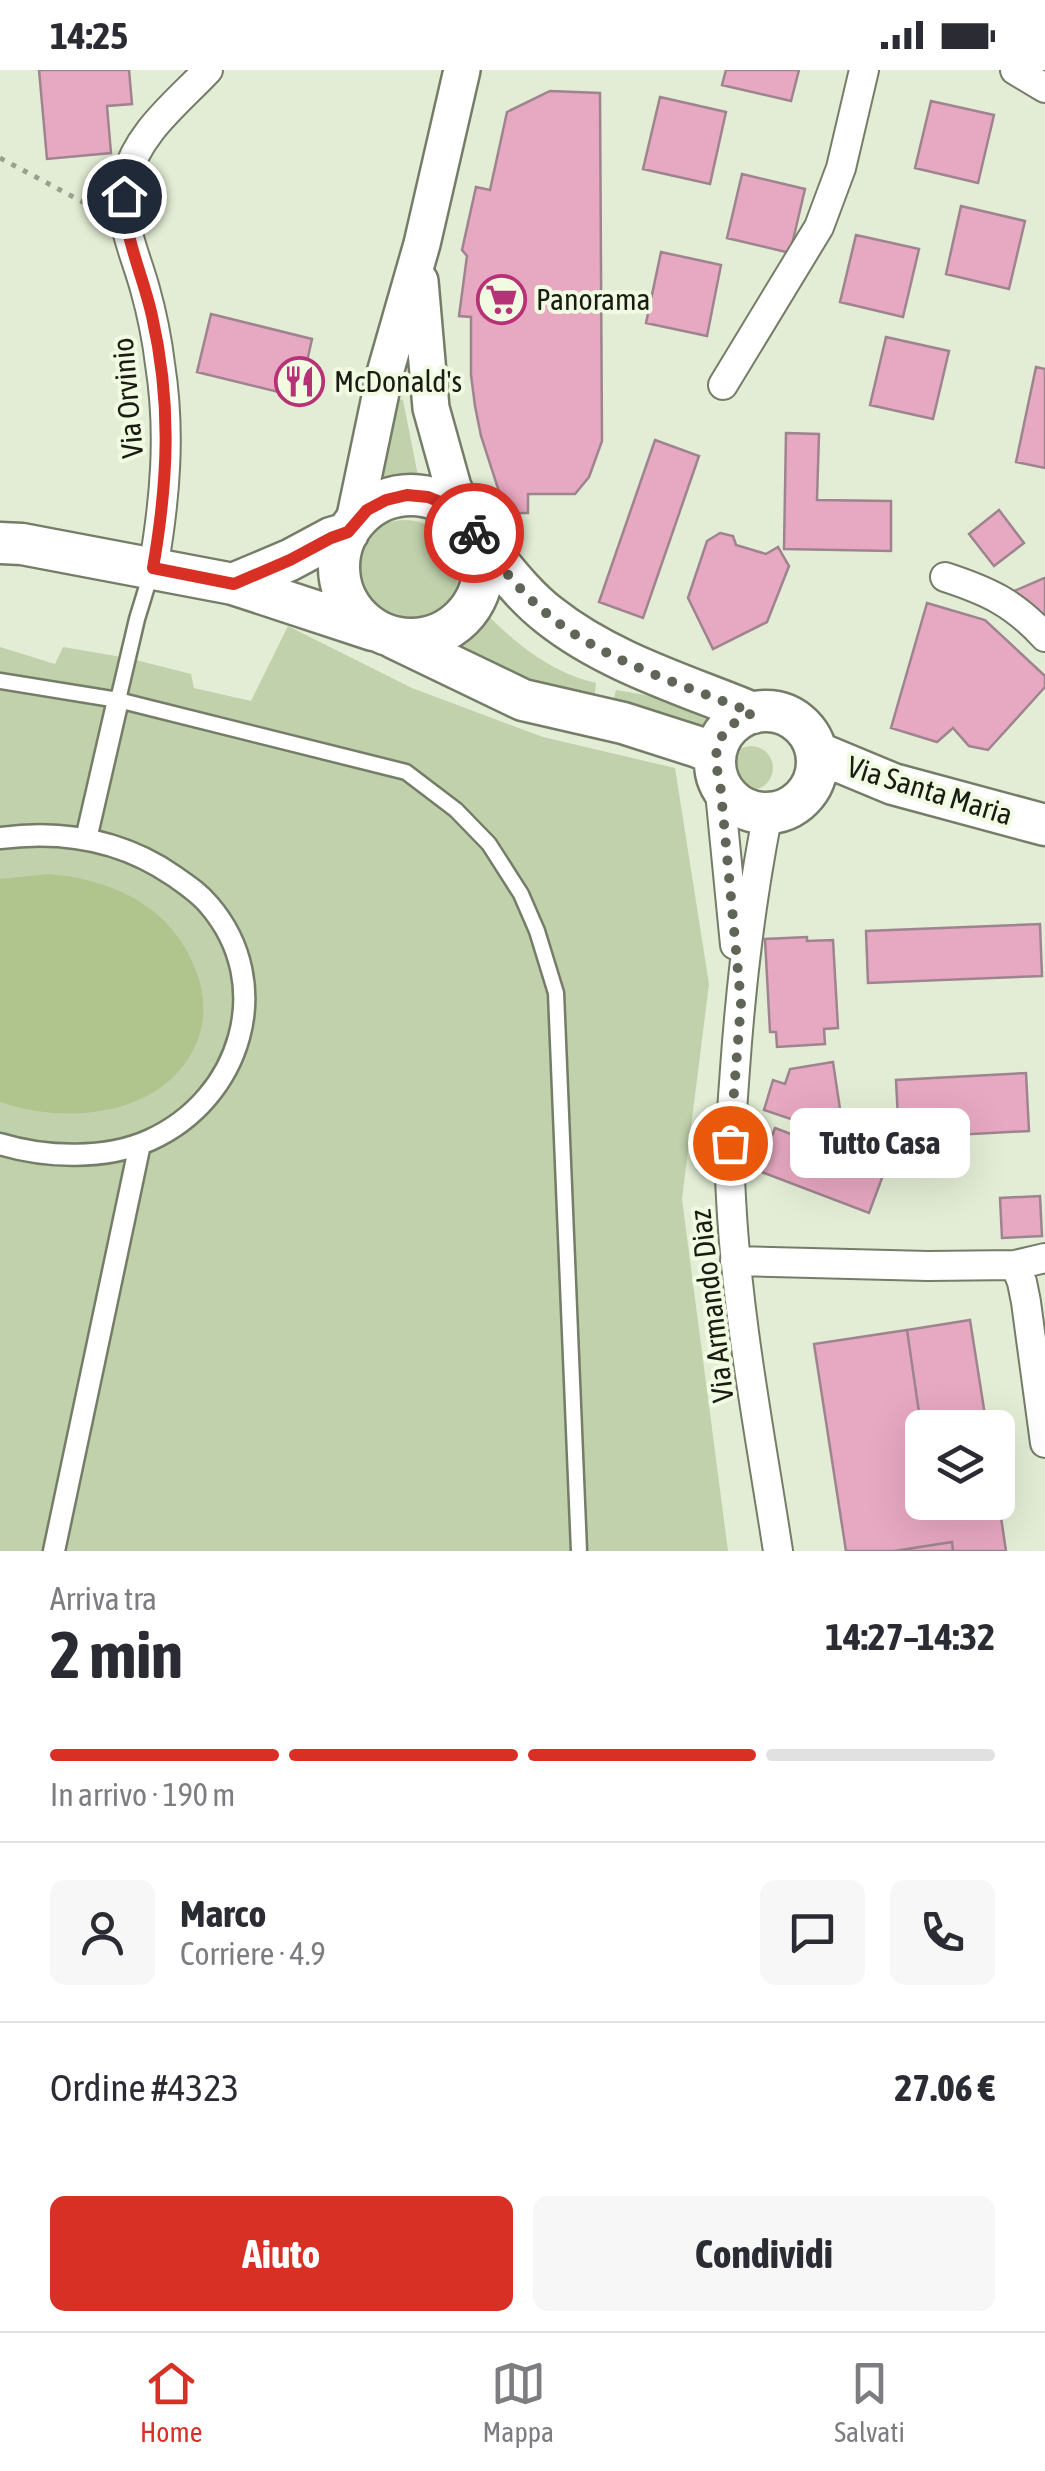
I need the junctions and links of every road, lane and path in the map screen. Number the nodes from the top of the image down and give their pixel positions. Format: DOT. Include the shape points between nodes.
graph roads {
  1 [pos="208,70"];
  2 [pos="462,70"];
  3 [pos="864,70"];
  4 [pos="1015,70"];
  5 [pos="1045,88"];
  6 [pos="0,158"];
  7 [pos="125,224"];
  8 [pos="418,255"];
  9 [pos="723,385"];
  10 [pos="350,529"];
  11 [pos="476,536"];
  12 [pos="11,543"];
  13 [pos="153,568"];
  14 [pos="946,577"];
  15 [pos="234,584"];
  16 [pos="386,635"];
  17 [pos="1045,636"];
  18 [pos="0,681"];
  19 [pos="118,700"];
  20 [pos="753,713"];
  21 [pos="717,769"];
  22 [pos="812,770"];
  23 [pos="768,813"];
  24 [pos="1045,825"];
  25 [pos="0,838"];
  26 [pos="86,839"];
  27 [pos="741,1003"];
  28 [pos="0,1144"];
  29 [pos="140,1144"];
  30 [pos="1045,1258"];
  31 [pos="735,1260"];
  32 [pos="1015,1265"];
  33 [pos="1045,1444"];
  34 [pos="54,1551"];
  35 [pos="578,1551"];
  36 [pos="778,1551"];
  1 -- 7 [label="street, Via Orvinio" via="140,146 126,180"];
  2 -- 8 [label="street"];
  3 -- 9 [label="street" via="841,168 815,236"];
  4 -- 5 [label="street"];
  6 -- 7 [label="path"];
  7 -- 13 [label="street, Via Orvinio" via="152,316 165,404 166,480"];
  8 -- 10 [label="street"];
  8 -- 11 [label="street" via="431,408"];
  10 -- 11 [label="main road" via="367,510 407,495 448,505"];
  10 -- 15 [label="main road"];
  10 -- 16 [label="main road" via="341,551 343,590 365,622"];
  11 -- 16 [label="main road" via="483,577 466,614 432,637"];
  11 -- 20 [label="main road" via="528,597 565,628"];
  12 -- 13 [label="main road"];
  13 -- 15 [label="main road"];
  13 -- 19 [label="lane"];
  14 -- 17 [label="street" via="998,597"];
  15 -- 16 [label="main road"];
  16 -- 21 [label="main road" via="524,700 698,747"];
  18 -- 19 [label="lane"];
  19 -- 26 [label="street"];
  19 -- 35 [label="lane" via="406,772 489,844 521,894 556,993"];
  20 -- 21 [label="main road" via="721,738"];
  20 -- 22 [label="main road" via="770,711 800,724 810,736"];
  21 -- 23 [label="main road" via="739,806"];
  21 -- 27 [label="street"];
  22 -- 23 [label="main road" via="796,804"];
  22 -- 24 [label="main road, Via Santa Maria"];
  23 -- 27 [label="street, Via Armando Diaz"];
  25 -- 26 [label="street"];
  26 -- 29 [label="street" via="145,859 201,896 230,936 241,970 244,1020 220,1081 186,1118"];
  27 -- 31 [label="street, Via Armando Diaz" via="730,1143"];
  28 -- 29 [label="street" via="66,1154"];
  29 -- 34 [label="street"];
  30 -- 32 [label="street"];
  31 -- 32 [label="street"];
  31 -- 36 [label="street, Via Armando Diaz"];
  32 -- 33 [label="street"];
}
